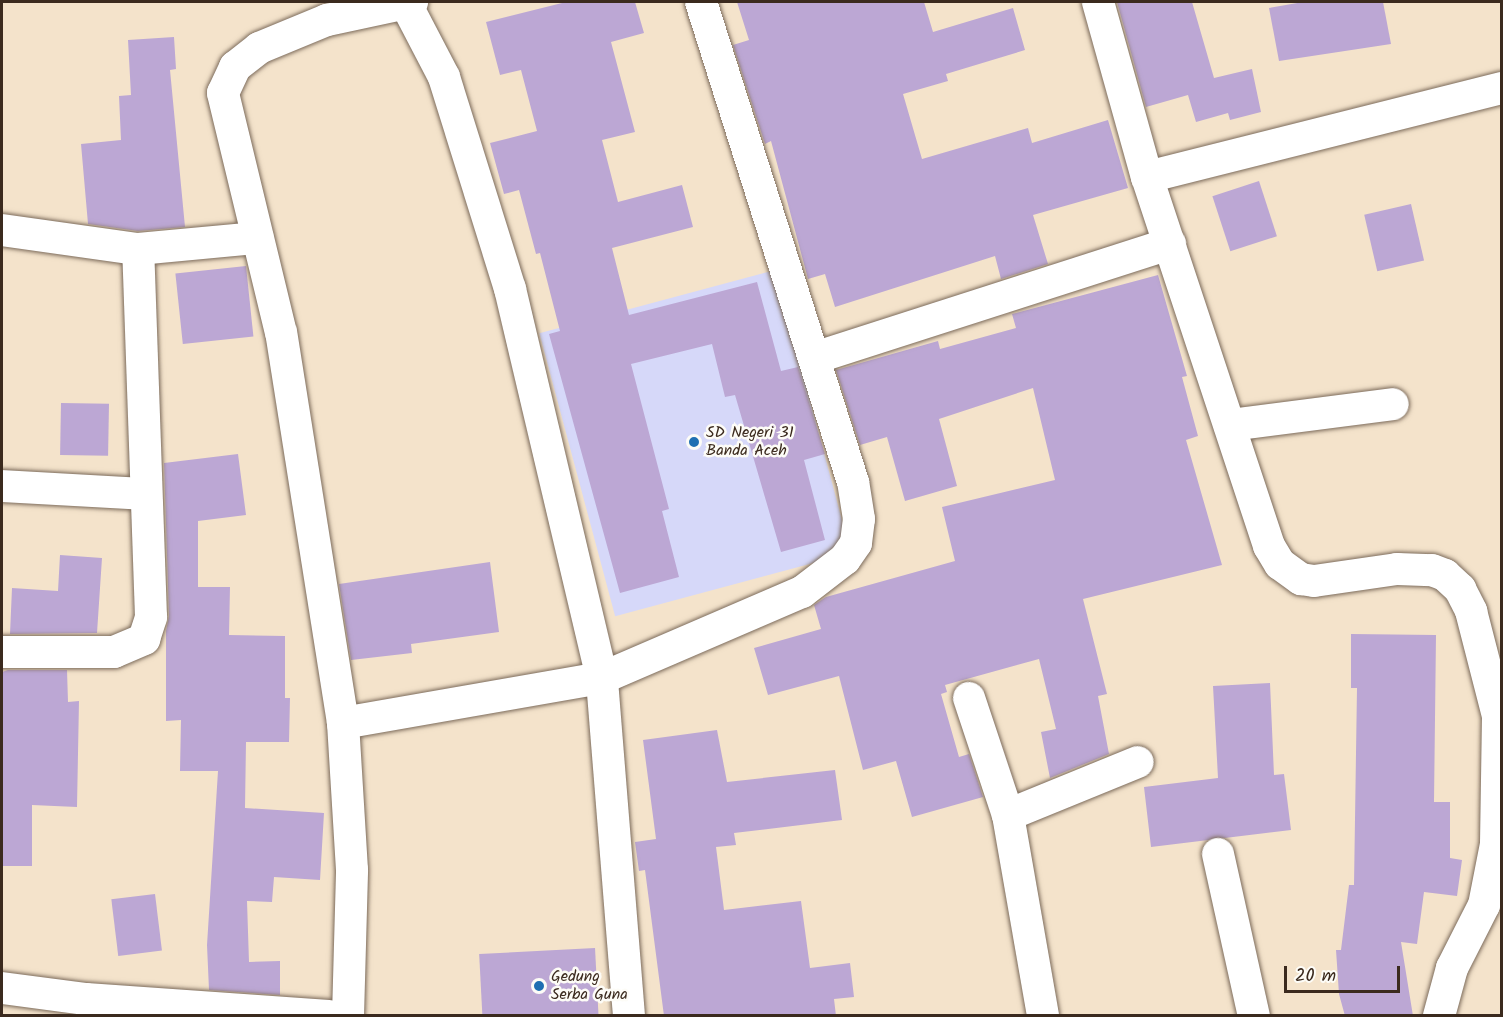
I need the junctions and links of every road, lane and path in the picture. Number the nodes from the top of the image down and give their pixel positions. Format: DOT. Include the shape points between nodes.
graph roads {
  1 [pos="407,2"];
  2 [pos="702,2"];
  3 [pos="1098,2"];
  4 [pos="1502,88"];
  5 [pos="1147,177"];
  6 [pos="2,230"];
  7 [pos="257,238"];
  8 [pos="1170,244"];
  9 [pos="138,249"];
  10 [pos="814,358"];
  11 [pos="1393,404"];
  12 [pos="1230,425"];
  13 [pos="2,486"];
  14 [pos="145,494"];
  15 [pos="2,652"];
  16 [pos="602,678"];
  17 [pos="969,698"];
  18 [pos="1500,716"];
  19 [pos="342,723"];
  20 [pos="1138,762"];
  21 [pos="1008,815"];
  22 [pos="1218,854"];
  23 [pos="2,988"];
  24 [pos="328,1016"];
  25 [pos="348,1016"];
  26 [pos="629,1016"];
  27 [pos="1043,1016"];
  28 [pos="1254,1016"];
  29 [pos="1439,1016"];
  1 -- 7 [label="street" via="327,20 259,48 235,67 223,93"];
  1 -- 16 [label="street" via="444,77 510,289"];
  2 -- 10 [label="street"];
  3 -- 5 [label="street"];
  4 -- 5 [label="street"];
  5 -- 8 [label="street"];
  6 -- 9 [label="street"];
  7 -- 9 [label="street"];
  7 -- 19 [label="street" via="281,333"];
  8 -- 10 [label="street"];
  8 -- 12 [label="street"];
  9 -- 14 [label="street"];
  10 -- 16 [label="street" via="853,482 859,519 850,551 838,567 802,592"];
  11 -- 12 [label="street"];
  12 -- 18 [label="street" via="1269,546 1287,571 1301,579 1328,582 1397,569 1432,570 1460,589 1471,611"];
  13 -- 14 [label="street"];
  14 -- 15 [label="street" via="151,617 144,639 114,652"];
  16 -- 19 [label="street"];
  16 -- 26 [label="street"];
  17 -- 21 [label="street"];
  18 -- 29 [label="street" via="1499,796 1491,880 1484,905 1452,968"];
  19 -- 25 [label="street" via="352,870"];
  20 -- 21 [label="street"];
  21 -- 27 [label="street"];
  22 -- 28 [label="street"];
  23 -- 24 [label="street" via="86,999"];
}
